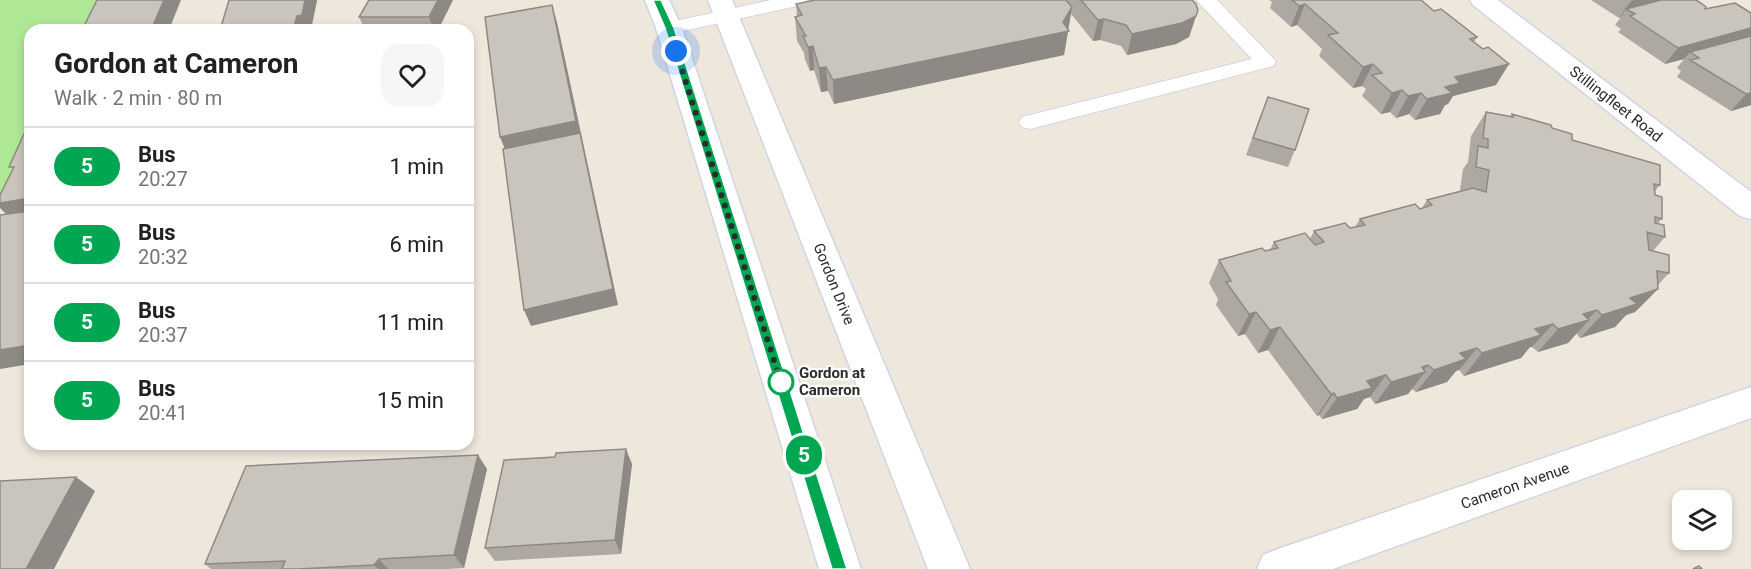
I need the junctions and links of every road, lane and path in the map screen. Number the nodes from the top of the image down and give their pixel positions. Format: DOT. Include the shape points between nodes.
graph roads {
  1 [pos="797,0"];
  2 [pos="1206,0"];
  3 [pos="1482,0"];
  4 [pos="723,8"];
  5 [pos="663,14"];
  6 [pos="1030,122"];
  7 [pos="1751,208"];
  8 [pos="1751,402"];
  9 [pos="840,569"];
  10 [pos="949,569"];
  11 [pos="1278,569"];
  1 -- 4 [label="lane"];
  2 -- 6 [label="lane" via="1266,62"];
  3 -- 7 [label="main road, Stillingfleet Road"];
  4 -- 5 [label="lane"];
  4 -- 10 [label="main road, Gordon Drive"];
  5 -- 9 [label="main road"];
  8 -- 11 [label="main road, Cameron Avenue"];
}
